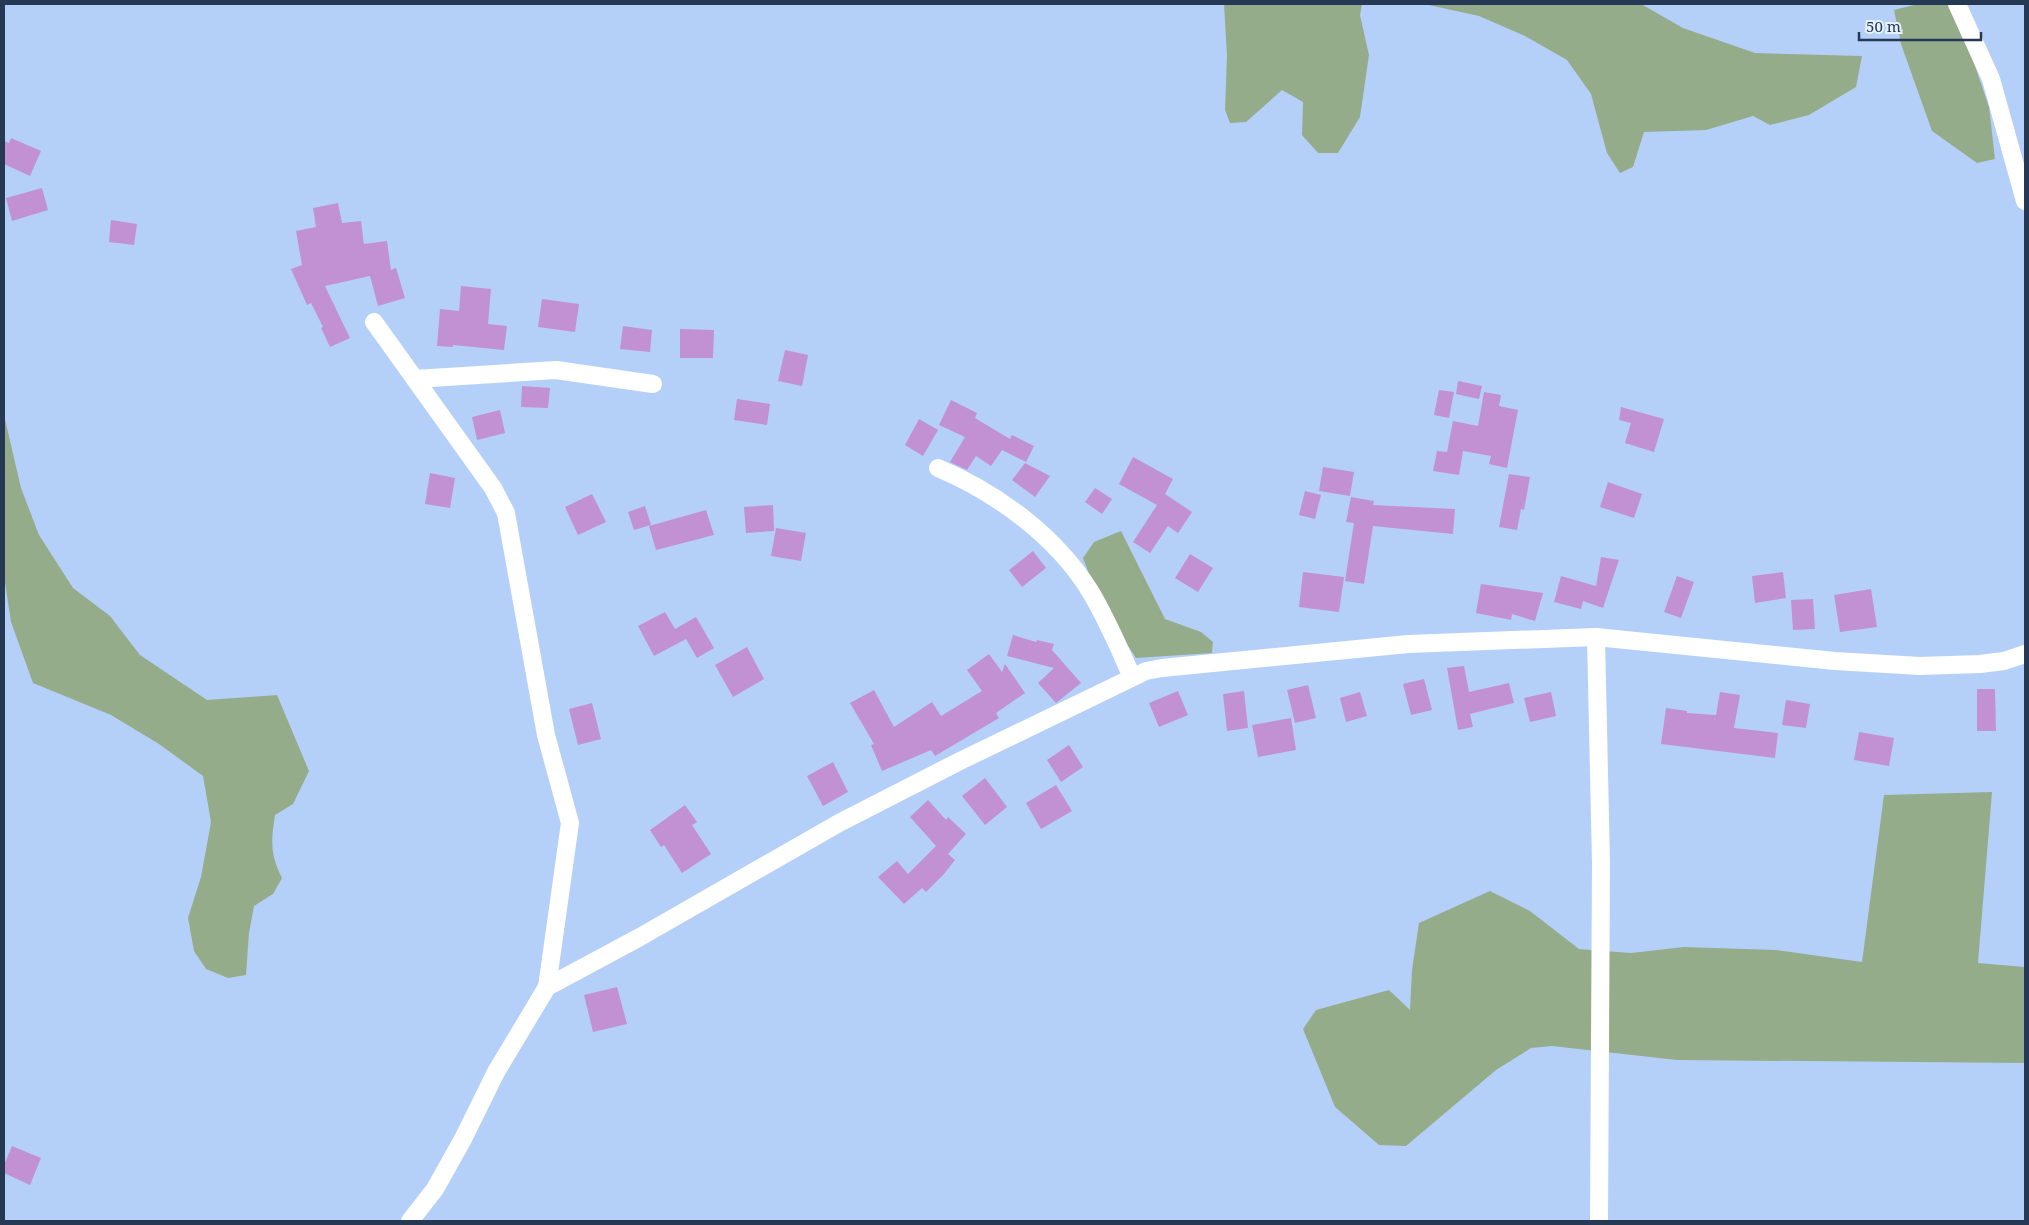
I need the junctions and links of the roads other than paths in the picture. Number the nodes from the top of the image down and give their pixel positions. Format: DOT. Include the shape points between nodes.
graph roads {
  1 [pos="1957,4"];
  2 [pos="2021,171"];
  3 [pos="2025,201"];
  4 [pos="374,322"];
  5 [pos="415,379"];
  6 [pos="653,384"];
  7 [pos="938,468"];
  8 [pos="1596,637"];
  9 [pos="2025,654"];
  10 [pos="1132,677"];
  11 [pos="548,987"];
  12 [pos="410,1221"];
  13 [pos="1598,1221"];
  1 -- 2 [label="street" via="1991,79"];
  2 -- 3 [label="street"];
  4 -- 5 [label="street"];
  5 -- 6 [label="street" via="556,370"];
  5 -- 11 [label="street" via="493,488 510,528 546,735 570,813 570,834"];
  7 -- 10 [label="street" via="968,481 1004,503 1074,570 1112,630"];
  8 -- 9 [label="street" via="1835,661 1920,666 1980,664"];
  8 -- 10 [label="street" via="1408,644 1162,668"];
  8 -- 13 [label="street" via="1601,864"];
  10 -- 11 [label="street" via="839,823"];
  11 -- 12 [label="street" via="496,1072 464,1139 435,1189"];
}
